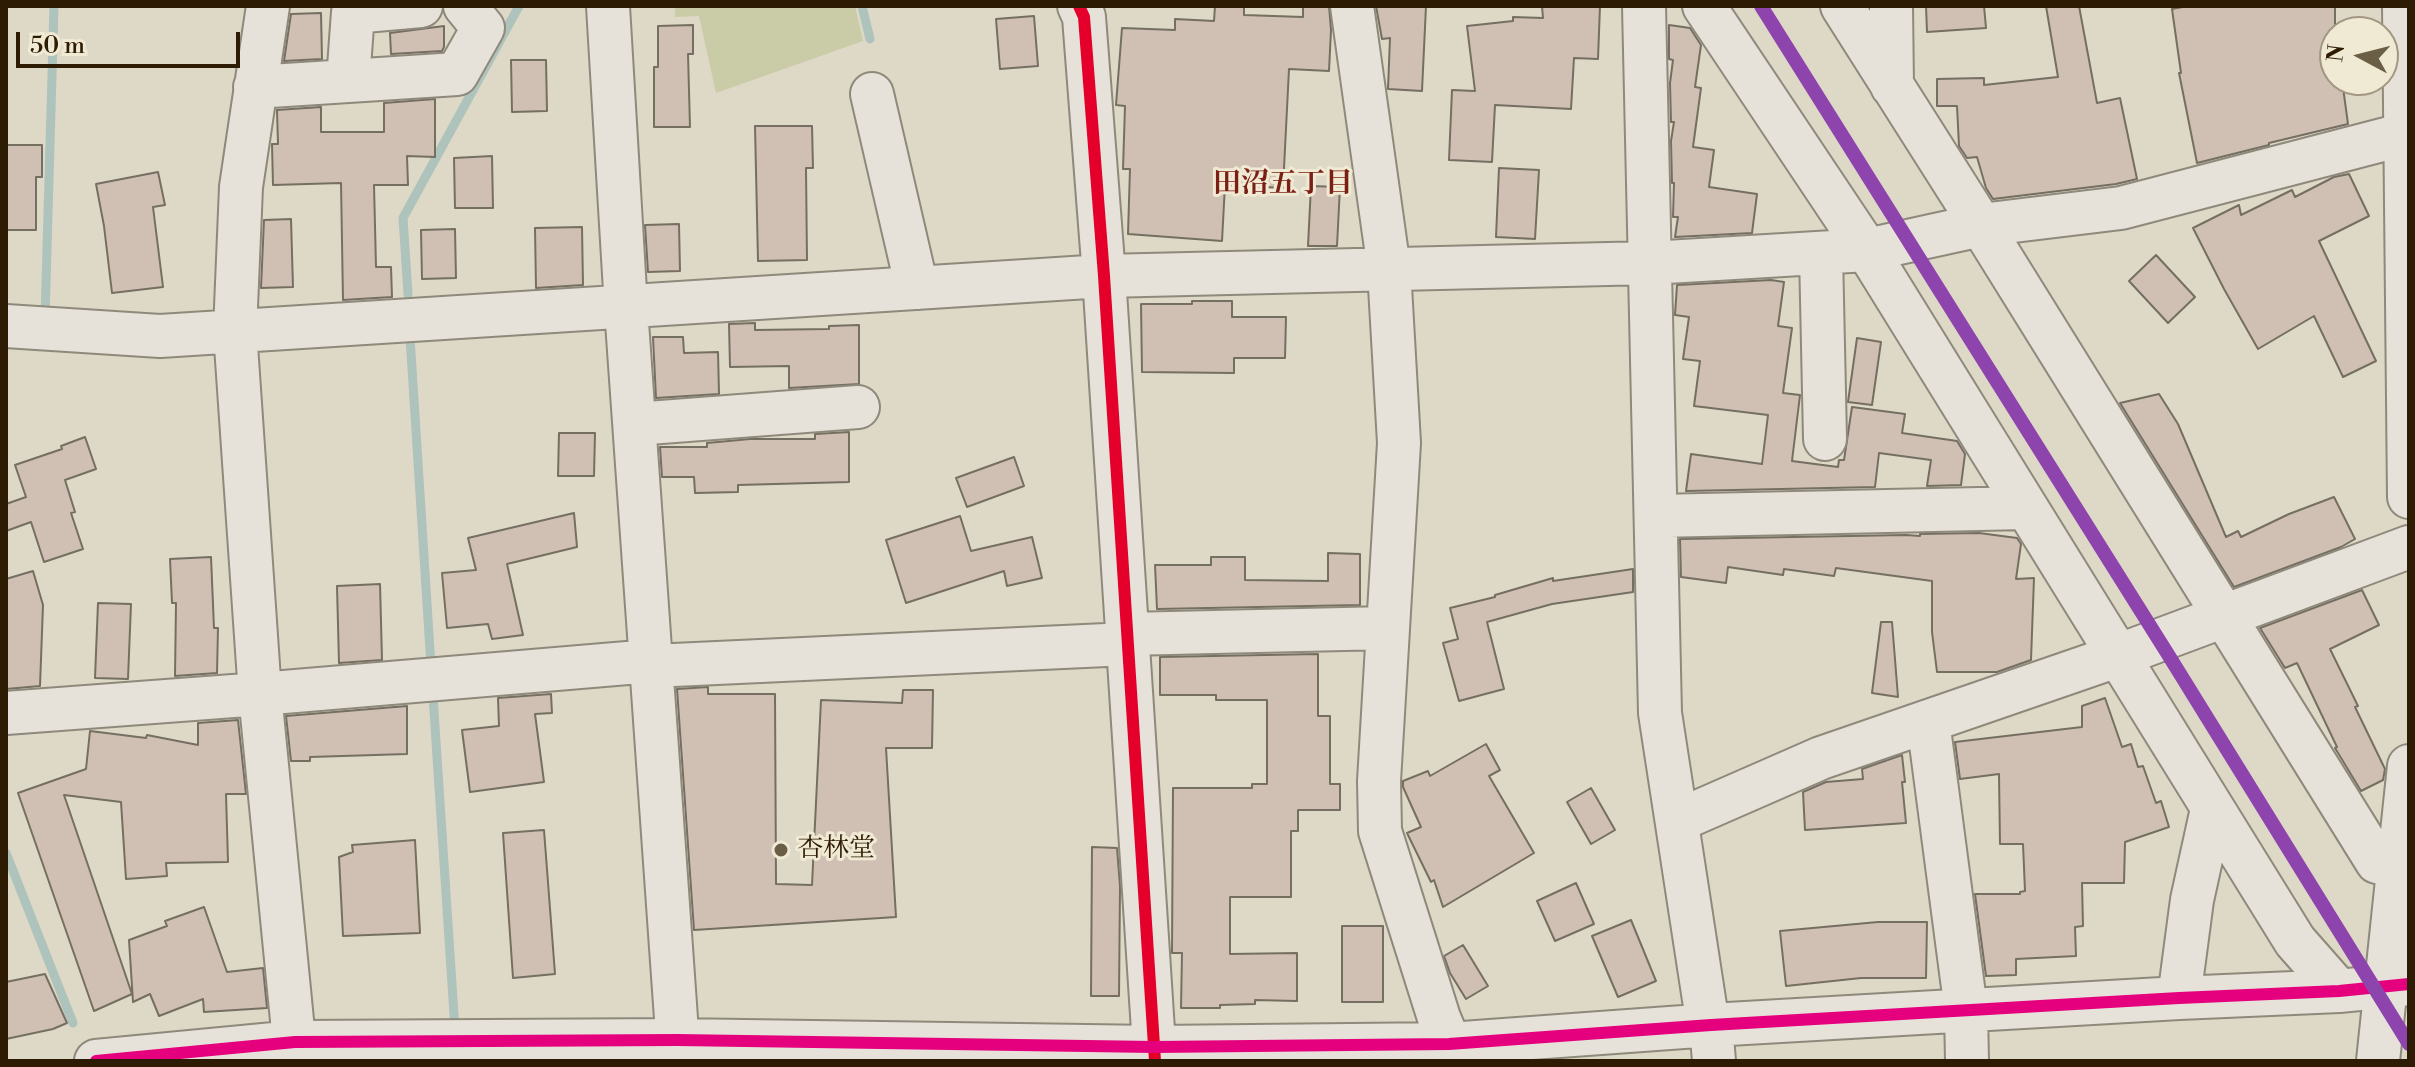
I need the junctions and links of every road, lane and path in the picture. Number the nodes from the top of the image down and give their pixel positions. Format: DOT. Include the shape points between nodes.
graph roads {
  1 [pos="268,6"];
  2 [pos="421,6"];
  3 [pos="465,6"];
  4 [pos="608,6"];
  5 [pos="1079,6"];
  6 [pos="1352,6"];
  7 [pos="1644,6"];
  8 [pos="1704,6"];
  9 [pos="1842,6"];
  10 [pos="1891,6"];
  11 [pos="2404,6"];
  12 [pos="348,81"];
  13 [pos="255,87"];
  14 [pos="1892,87"];
  15 [pos="872,94"];
  16 [pos="2407,133"];
  17 [pos="1981,225"];
  18 [pos="1867,250"];
  19 [pos="1821,253"];
  20 [pos="1650,263"];
  21 [pos="1389,269"];
  22 [pos="1118,275"];
  23 [pos="917,288"];
  24 [pos="626,308"];
  25 [pos="6,326"];
  26 [pos="235,331"];
  27 [pos="858,407"];
  28 [pos="635,424"];
  29 [pos="1825,439"];
  30 [pos="2409,497"];
  31 [pos="2026,508"];
  32 [pos="1656,516"];
  33 [pos="2409,547"];
  34 [pos="2224,615"];
  35 [pos="1388,628"];
  36 [pos="1138,637"];
  37 [pos="2117,656"];
  38 [pos="651,664"];
  39 [pos="260,694"];
  40 [pos="6,713"];
  41 [pos="1928,721"];
  42 [pos="2409,766"];
  43 [pos="2212,809"];
  44 [pos="1677,821"];
  45 [pos="2399,866"];
  46 [pos="2398,985"];
  47 [pos="2339,991"];
  48 [pos="2179,998"];
  49 [pos="1966,1010"];
  50 [pos="1712,1043"];
  51 [pos="295,1051"];
  52 [pos="678,1051"];
  53 [pos="1453,1052"];
  54 [pos="1154,1054"];
  55 [pos="96,1061"];
  56 [pos="1967,1061"];
  57 [pos="2378,1061"];
  1 -- 13 [label="street"];
  2 -- 12 [label="street" via="353,12"];
  3 -- 12 [label="street" via="483,28 457,74"];
  4 -- 24 [label="street"];
  5 -- 22 [label="street"];
  6 -- 21 [label="street"];
  7 -- 20 [label="street"];
  8 -- 18 [label="street"];
  9 -- 14 [label="street"];
  10 -- 14 [label="street"];
  11 -- 16 [label="street"];
  12 -- 13 [label="street"];
  13 -- 26 [label="street" via="241,187"];
  14 -- 17 [label="street"];
  15 -- 23 [label="street"];
  16 -- 17 [label="street" via="2121,208"];
  16 -- 30 [label="street"];
  17 -- 18 [label="street"];
  17 -- 34 [label="street"];
  18 -- 19 [label="street"];
  18 -- 31 [label="street"];
  19 -- 20 [label="street"];
  19 -- 29 [label="street"];
  20 -- 21 [label="street"];
  20 -- 32 [label="street"];
  21 -- 22 [label="street"];
  21 -- 35 [label="street" via="1399,443"];
  22 -- 23 [label="street"];
  22 -- 36 [label="street"];
  23 -- 24 [label="street"];
  24 -- 26 [label="street"];
  24 -- 28 [label="street"];
  25 -- 26 [label="street" via="160,336"];
  26 -- 39 [label="street"];
  27 -- 28 [label="street"];
  28 -- 38 [label="street"];
  31 -- 32 [label="street"];
  31 -- 37 [label="street"];
  32 -- 44 [label="street" via="1660,713"];
  33 -- 34 [label="street"];
  34 -- 37 [label="street"];
  34 -- 45 [label="street" via="2377,862"];
  35 -- 36 [label="street"];
  35 -- 53 [label="street" via="1380,831"];
  36 -- 38 [label="street" via="889,656"];
  36 -- 54 [label="street"];
  37 -- 41 [label="street"];
  37 -- 43 [label="street"];
  38 -- 39 [label="street"];
  38 -- 52 [label="street"];
  39 -- 40 [label="street"];
  39 -- 51 [label="street"];
  41 -- 44 [label="street" via="1821,758"];
  41 -- 49 [label="street"];
  42 -- 45 [label="street"];
  43 -- 47 [label="street" via="2295,941"];
  43 -- 48 [label="street" via="2192,900"];
  44 -- 50 [label="street"];
  45 -- 46 [label="street"];
  46 -- 47 [label="street"];
  46 -- 57 [label="street"];
  47 -- 48 [label="street"];
  48 -- 49 [label="street"];
  49 -- 50 [label="street"];
  49 -- 56 [label="street"];
  50 -- 53 [label="street"];
  51 -- 52 [label="street" via="456,1041"];
  51 -- 55 [label="street"];
  52 -- 54 [label="street"];
  53 -- 54 [label="street"];
}
